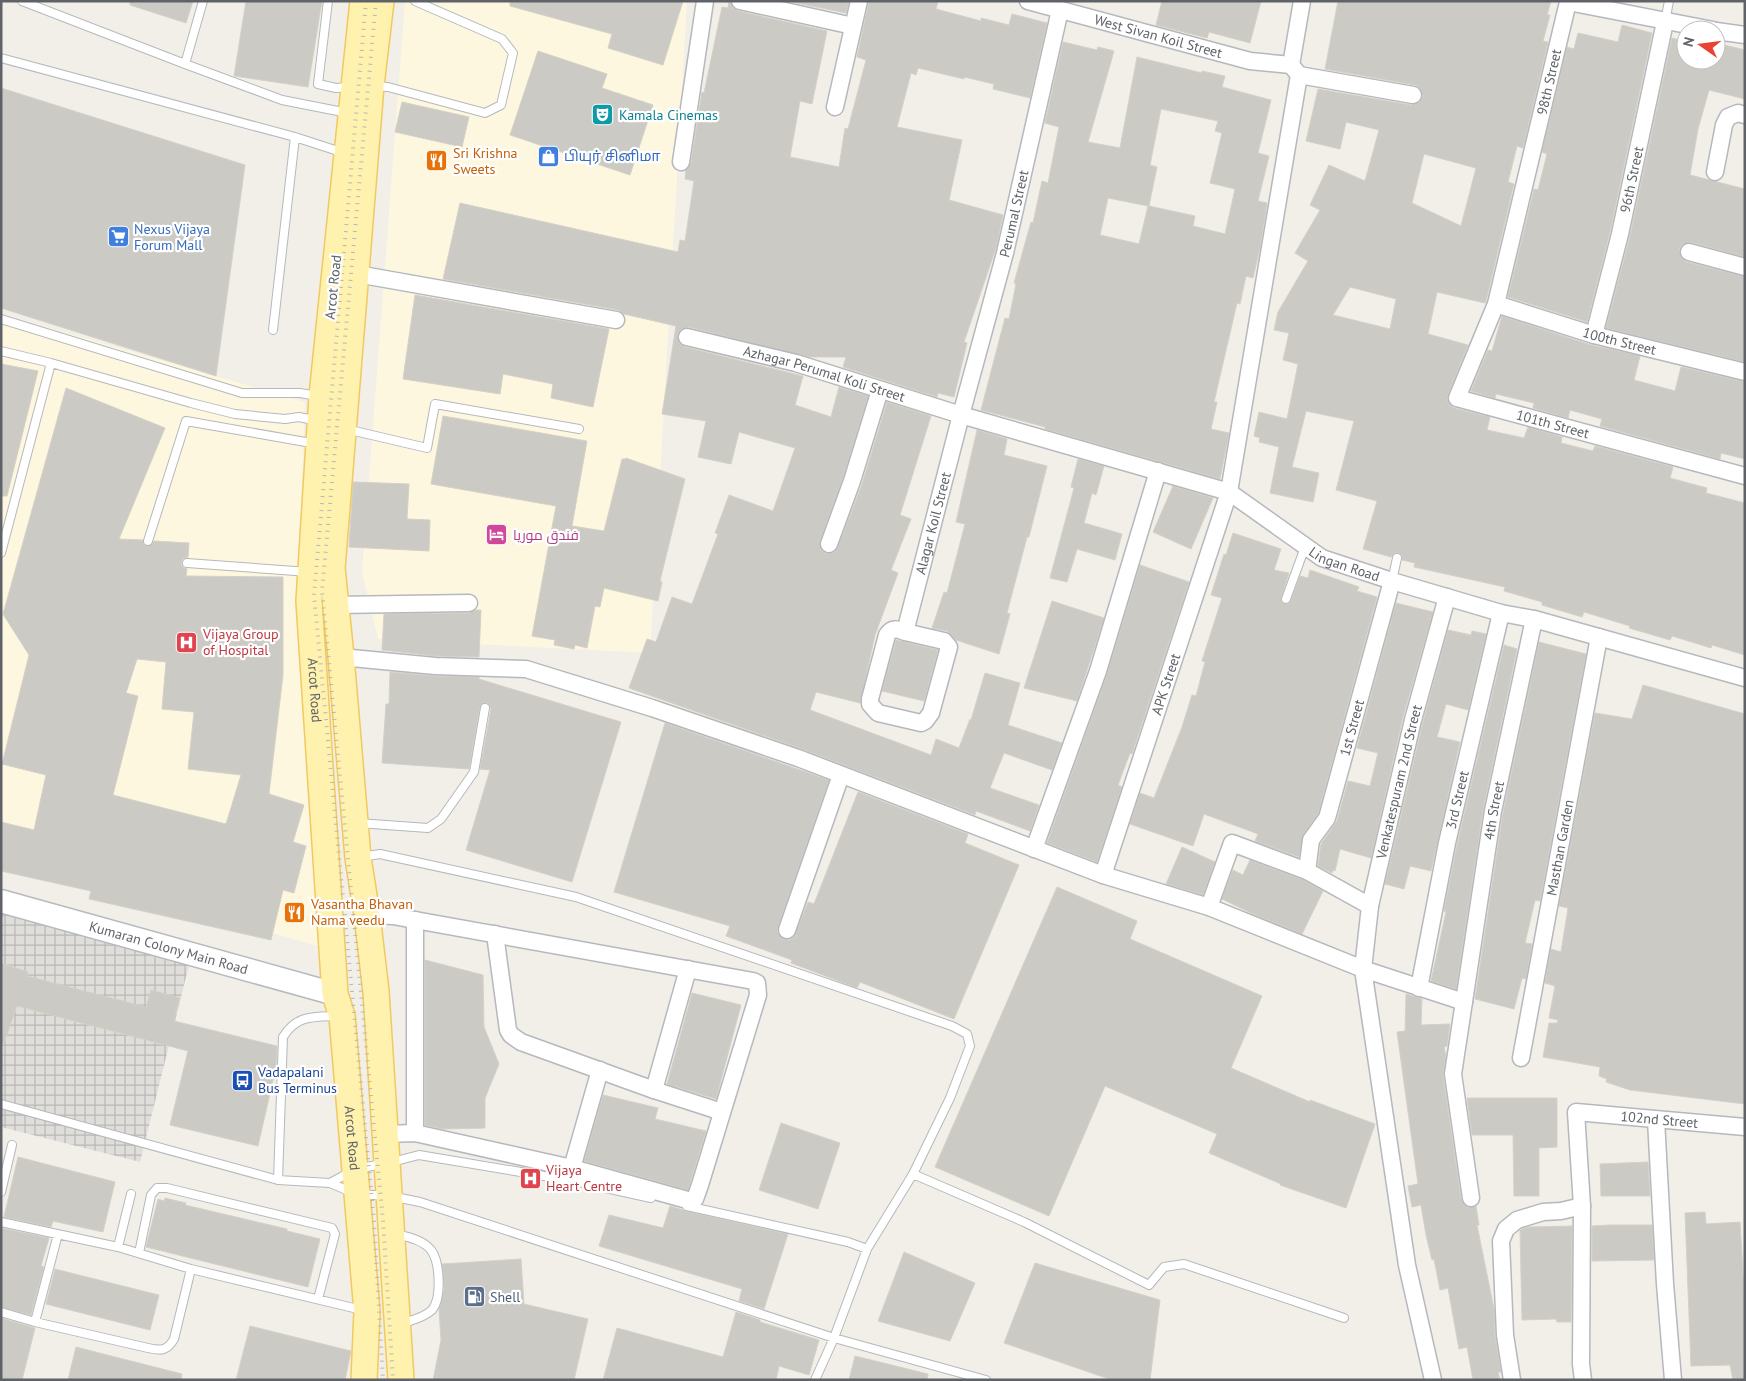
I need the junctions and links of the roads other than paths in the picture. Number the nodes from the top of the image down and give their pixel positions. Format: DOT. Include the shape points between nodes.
graph roads {
  1 [pos="22,1"];
  2 [pos="203,1"];
  3 [pos="328,1"];
  4 [pos="363,1"];
  5 [pos="381,1"];
  6 [pos="415,1"];
  7 [pos="705,1"];
  8 [pos="740,1"];
  9 [pos="860,1"];
  10 [pos="1028,1"];
  11 [pos="1302,1"];
  12 [pos="1669,1"];
  13 [pos="1060,10"];
  14 [pos="1665,22"];
  15 [pos="1676,24"];
  16 [pos="853,26"];
  17 [pos="1726,32"];
  18 [pos="1745,35"];
  19 [pos="1,58"];
  20 [pos="185,64"];
  21 [pos="1295,70"];
  22 [pos="362,86"];
  23 [pos="1413,95"];
  24 [pos="835,107"];
  25 [pos="1745,115"];
  26 [pos="353,133"];
  27 [pos="295,138"];
  28 [pos="681,162"];
  29 [pos="1716,172"];
  30 [pos="1689,252"];
  31 [pos="1745,267"];
  32 [pos="356,274"];
  33 [pos="1496,304"];
  34 [pos="1,320"];
  35 [pos="616,320"];
  36 [pos="273,330"];
  37 [pos="1594,335"];
  38 [pos="687,337"];
  39 [pos="1,351"];
  40 [pos="52,363"];
  41 [pos="1745,372"];
  42 [pos="880,390"];
  43 [pos="322,396"];
  44 [pos="960,415"];
  45 [pos="579,428"];
  46 [pos="344,429"];
  47 [pos="319,433"];
  48 [pos="1158,471"];
  49 [pos="1745,476"];
  50 [pos="1230,492"];
  51 [pos="148,540"];
  52 [pos="829,544"];
  53 [pos="1305,547"];
  54 [pos="1,553"];
  55 [pos="1396,558"];
  56 [pos="187,563"];
  57 [pos="311,572"];
  58 [pos="1392,581"];
  59 [pos="1447,597"];
  60 [pos="1286,599"];
  61 [pos="469,603"];
  62 [pos="336,605"];
  63 [pos="1501,613"];
  64 [pos="1534,619"];
  65 [pos="905,632"];
  66 [pos="1598,637"];
  67 [pos="341,657"];
  68 [pos="1745,678"];
  69 [pos="485,708"];
  70 [pos="841,775"];
  71 [pos="356,823"];
  72 [pos="1034,849"];
  73 [pos="358,858"];
  74 [pos="1308,871"];
  75 [pos="1103,875"];
  76 [pos="1,901"];
  77 [pos="1370,906"];
  78 [pos="1209,907"];
  79 [pos="367,915"];
  80 [pos="415,920"];
  81 [pos="787,930"];
  82 [pos="495,934"];
  83 [pos="688,969"];
  84 [pos="1363,969"];
  85 [pos="1419,988"];
  86 [pos="1464,1002"];
  87 [pos="338,1005"];
  88 [pos="1521,1058"];
  89 [pos="600,1070"];
  90 [pos="654,1090"];
  91 [pos="1,1104"];
  92 [pos="722,1112"];
  93 [pos="1656,1120"];
  94 [pos="1745,1126"];
  95 [pos="415,1133"];
  96 [pos="384,1134"];
  97 [pos="12,1146"];
  98 [pos="388,1164"];
  99 [pos="572,1168"];
  100 [pos="356,1169"];
  101 [pos="913,1174"];
  102 [pos="278,1180"];
  103 [pos="330,1183"];
  104 [pos="1,1192"];
  105 [pos="131,1194"];
  106 [pos="356,1194"];
  107 [pos="390,1196"];
  108 [pos="1471,1198"];
  109 [pos="1582,1206"];
  110 [pos="1,1222"];
  111 [pos="392,1233"];
  112 [pos="58,1234"];
  113 [pos="118,1247"];
  114 [pos="866,1249"];
  115 [pos="138,1253"];
  116 [pos="191,1269"];
  117 [pos="318,1299"];
  118 [pos="1,1312"];
  119 [pos="367,1312"];
  120 [pos="1344,1318"];
  121 [pos="35,1322"];
  122 [pos="398,1324"];
  123 [pos="834,1338"];
  124 [pos="364,1380"];
  125 [pos="401,1380"];
  126 [pos="816,1380"];
  127 [pos="986,1380"];
  128 [pos="1432,1380"];
  129 [pos="1512,1380"];
  130 [pos="1583,1380"];
  131 [pos="1673,1380"];
  1 -- 20 [label="lane"];
  2 -- 20 [label="lane"];
  3 -- 22 [label="lane" via="318,84 336,88"];
  4 -- 22 [label="main road, Arcot Road"];
  5 -- 22 [label="main road, Arcot Road"];
  6 -- 22 [label="lane" via="502,39 510,47 513,52 501,105 485,113 388,87"];
  7 -- 28 [label="street"];
  8 -- 16 [label="street"];
  9 -- 16 [label="street"];
  10 -- 13 [label="street, West Sivan Koil Street"];
  11 -- 21 [label="street, APK Street"];
  12 -- 14 [label="lane"];
  13 -- 21 [label="street, West Sivan Koil Street"];
  13 -- 44 [label="street, Perumal Street" via="1005,253"];
  14 -- 15 [label="street, 98th Street"];
  14 -- 33 [label="street, 98th Street" via="1568,2"];
  14 -- 37 [label="street, 96th Street" via="1620,234"];
  16 -- 24 [label="street"];
  17 -- 18 [label="street, 98th Street"];
  19 -- 27 [label="lane"];
  20 -- 26 [label="lane" via="282,100"];
  21 -- 23 [label="street, West Sivan Koil Street"];
  21 -- 50 [label="street, APK Street"];
  22 -- 26 [label="main road, Arcot Road"];
  25 -- 29 [label="street" via="1738,113 1728,117"];
  26 -- 27 [label="lane"];
  26 -- 32 [label="main road, Arcot Road"];
  26 -- 43 [label="main road, Arcot Road"];
  27 -- 36 [label="lane"];
  30 -- 31 [label="street"];
  32 -- 35 [label="street"];
  32 -- 46 [label="main road, Arcot Road"];
  33 -- 37 [label="street, 100th Street"];
  33 -- 49 [label="street, 101th Street" via="1457,398"];
  34 -- 43 [label="lane" via="242,393"];
  37 -- 41 [label="street, 100th Street"];
  38 -- 42 [label="street, Azhagar Perumal Koli Street" via="796,363"];
  39 -- 40 [label="lane"];
  40 -- 47 [label="lane" via="235,414 285,419 299,417"];
  40 -- 54 [label="lane"];
  42 -- 44 [label="street, Azhagar Perumal Koli Street"];
  42 -- 52 [label="street"];
  43 -- 47 [label="main road, Arcot Road"];
  44 -- 48 [label="street, Lingan Road"];
  44 -- 65 [label="street, Alagar Koil Street"];
  45 -- 46 [label="lane" via="435,404 427,448"];
  46 -- 62 [label="main road, Arcot Road" via="332,568"];
  47 -- 51 [label="lane" via="186,421"];
  47 -- 57 [label="main road, Arcot Road"];
  48 -- 50 [label="street, Lingan Road"];
  48 -- 72 [label="street" via="1098,671"];
  50 -- 53 [label="street, Lingan Road"];
  50 -- 75 [label="street, APK Street"];
  53 -- 58 [label="street, Lingan Road" via="1322,558"];
  53 -- 60 [label="lane"];
  55 -- 58 [label="lane"];
  56 -- 57 [label="lane"];
  57 -- 87 [label="main road, Arcot Road" via="309,600"];
  58 -- 59 [label="street, Lingan Road"];
  58 -- 74 [label="street, 1st Street" via="1327,818 1311,840"];
  59 -- 63 [label="street, Lingan Road"];
  59 -- 77 [label="street, Venkatespuram 2nd Street" via="1413,720"];
  61 -- 62 [label="street"];
  62 -- 67 [label="main road, Arcot Road"];
  63 -- 64 [label="street, Lingan Road"];
  63 -- 85 [label="street, 3rd Street" via="1447,843"];
  64 -- 66 [label="street, Lingan Road"];
  64 -- 86 [label="street, 4th Street" via="1493,811"];
  65 -- 65 [label="street" via="944,641 949,647 931,713 921,723 878,713 870,704 887,635 895,629"];
  66 -- 68 [label="street, Lingan Road"];
  66 -- 88 [label="street, Masthan Garden"];
  67 -- 70 [label="street" via="435,666 526,669 652,708"];
  67 -- 71 [label="main road, Arcot Road"];
  69 -- 71 [label="lane" via="474,772 442,820 428,828"];
  70 -- 72 [label="street"];
  70 -- 81 [label="street"];
  71 -- 73 [label="main road, Arcot Road"];
  72 -- 75 [label="street"];
  73 -- 79 [label="main road, Arcot Road"];
  73 -- 101 [label="lane" via="380,854 576,897 952,1026 967,1034 970,1046 950,1098"];
  74 -- 77 [label="street"];
  74 -- 78 [label="street" via="1232,843"];
  75 -- 78 [label="street"];
  76 -- 87 [label="street, Kumaran Colony Main Road"];
  77 -- 84 [label="street, Venkatespuram 2nd Street"];
  78 -- 84 [label="street"];
  79 -- 80 [label="street"];
  79 -- 96 [label="main road, Arcot Road" via="376,992"];
  80 -- 82 [label="street"];
  80 -- 95 [label="street"];
  82 -- 83 [label="street"];
  82 -- 89 [label="street" via="511,1035 534,1047"];
  83 -- 90 [label="street"];
  83 -- 92 [label="street" via="757,984 758,995"];
  84 -- 85 [label="street"];
  84 -- 128 [label="street, Venkatespuram 2nd Street" via="1407,1265"];
  85 -- 86 [label="street"];
  86 -- 108 [label="street, 4th Street" via="1453,1074"];
  87 -- 100 [label="main road, Arcot Road"];
  87 -- 102 [label="lane" via="288,1027 283,1037"];
  89 -- 90 [label="street"];
  89 -- 99 [label="street"];
  90 -- 92 [label="street"];
  91 -- 102 [label="lane"];
  92 -- 99 [label="street" via="700,1186 691,1201"];
  93 -- 94 [label="street, 102nd Street"];
  93 -- 109 [label="street, 102nd Street" via="1576,1112"];
  93 -- 131 [label="street"];
  95 -- 96 [label="street"];
  95 -- 99 [label="street"];
  96 -- 98 [label="main road, Arcot Road"];
  97 -- 104 [label="lane"];
  98 -- 100 [label="lane"];
  98 -- 107 [label="main road, Arcot Road"];
  98 -- 114 [label="lane" via="419,1155 574,1180 848,1242"];
  100 -- 103 [label="lane"];
  100 -- 106 [label="main road, Arcot Road"];
  101 -- 114 [label="lane"];
  101 -- 120 [label="lane" via="1024,1222 1149,1285 1164,1267 1184,1264"];
  102 -- 103 [label="lane"];
  103 -- 106 [label="lane"];
  105 -- 113 [label="lane"];
  106 -- 107 [label="lane"];
  106 -- 119 [label="main road, Arcot Road"];
  107 -- 111 [label="main road, Arcot Road"];
  107 -- 123 [label="lane" via="429,1205"];
  109 -- 129 [label="street" via="1517,1220 1506,1230 1501,1241 1505,1335"];
  109 -- 130 [label="street"];
  110 -- 112 [label="lane"];
  111 -- 122 [label="main road, Arcot Road"];
  111 -- 122 [label="lane" via="423,1244 432,1252 439,1282 432,1310"];
  112 -- 113 [label="lane"];
  112 -- 121 [label="lane"];
  113 -- 115 [label="lane"];
  114 -- 123 [label="lane"];
  115 -- 116 [label="lane"];
  115 -- 117 [label="lane" via="151,1195 157,1188 332,1228 335,1234"];
  116 -- 117 [label="lane"];
  116 -- 121 [label="lane" via="174,1339 163,1349"];
  117 -- 119 [label="lane"];
  118 -- 121 [label="lane"];
  119 -- 124 [label="main road, Arcot Road"];
  122 -- 125 [label="main road, Arcot Road"];
  123 -- 126 [label="lane"];
  123 -- 127 [label="lane"];
}
